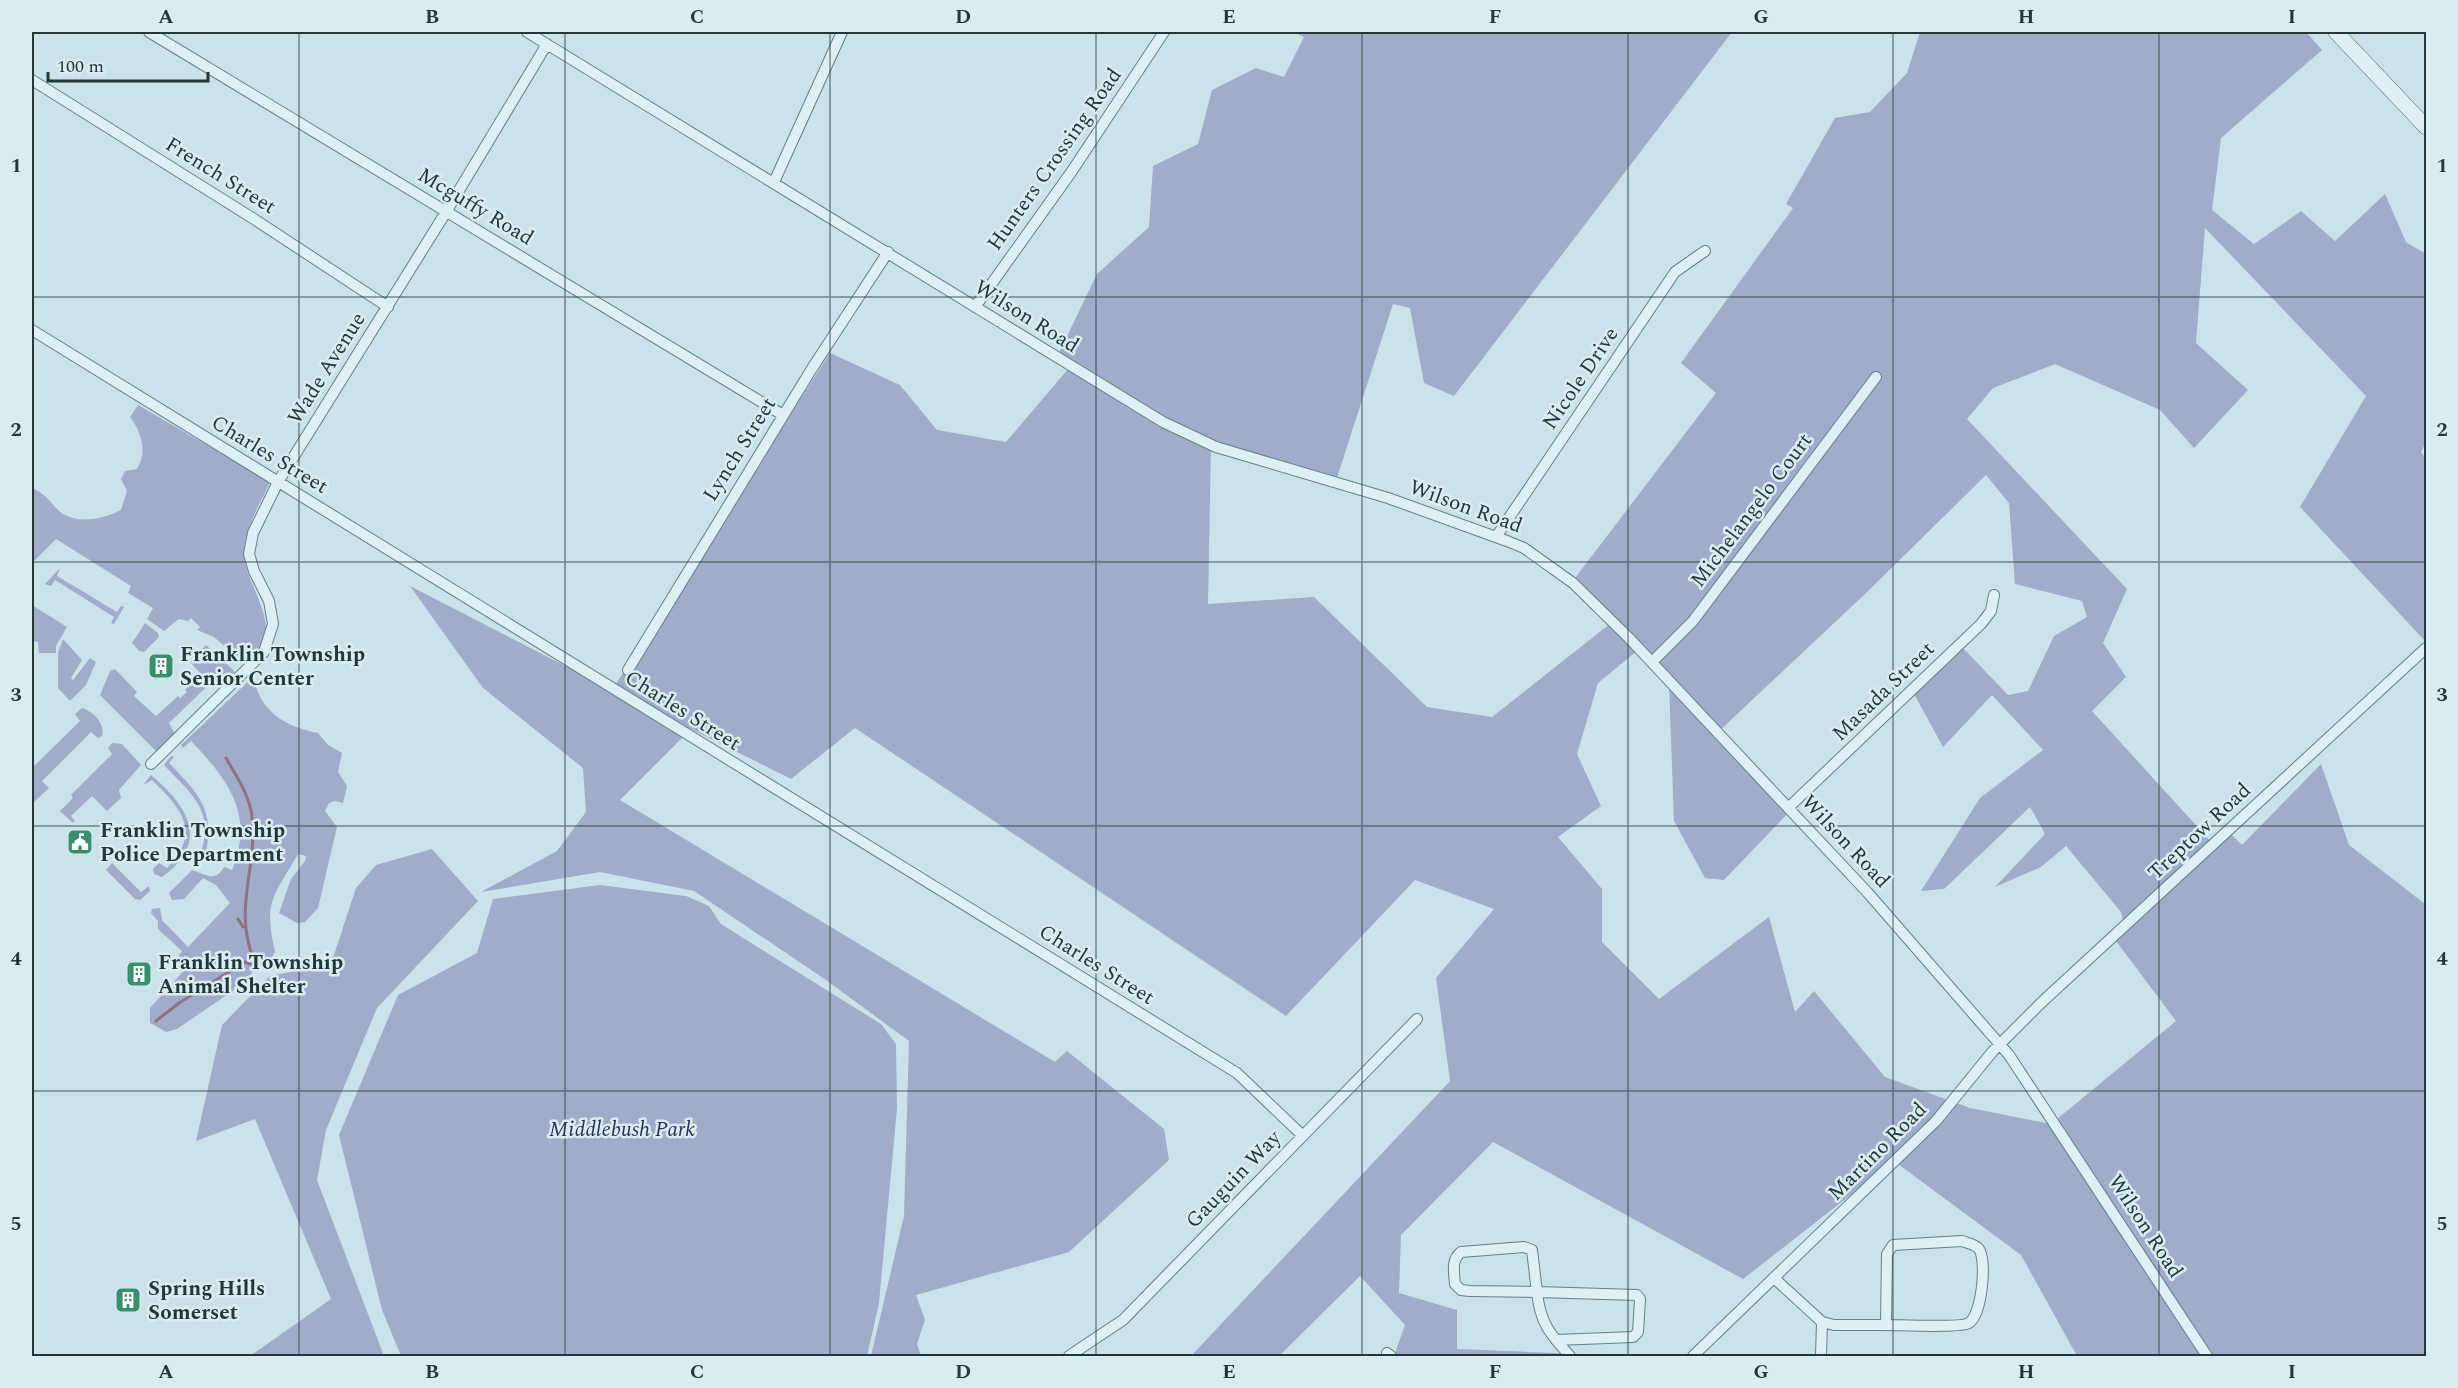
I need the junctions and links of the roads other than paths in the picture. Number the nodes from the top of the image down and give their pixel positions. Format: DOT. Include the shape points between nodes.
graph roads {
  1 [pos="149,32"];
  2 [pos="527,32"];
  3 [pos="842,32"];
  4 [pos="1164,32"];
  5 [pos="2336,32"];
  6 [pos="547,44"];
  7 [pos="32,80"];
  8 [pos="2427,127"];
  9 [pos="774,182"];
  10 [pos="446,212"];
  11 [pos="1705,251"];
  12 [pos="888,252"];
  13 [pos="388,307"];
  14 [pos="975,307"];
  15 [pos="32,330"];
  16 [pos="1876,377"];
  17 [pos="783,415"];
  18 [pos="278,482"];
  19 [pos="1496,537"];
  20 [pos="1994,595"];
  21 [pos="2427,648"];
  22 [pos="1652,662"];
  23 [pos="628,670"];
  24 [pos="151,764"];
  25 [pos="1788,808"];
  26 [pos="1417,1019"];
  27 [pos="2000,1045"];
  28 [pos="1303,1136"];
  29 [pos="1774,1278"];
  30 [pos="1537,1292"];
  31 [pos="1822,1322"];
  32 [pos="1886,1325"];
  33 [pos="1556,1340"];
  34 [pos="1069,1356"];
  35 [pos="1570,1356"];
  36 [pos="1694,1356"];
  37 [pos="1821,1356"];
  38 [pos="2207,1356"];
  1 -- 10 [label="street, Mcguffy Road"];
  2 -- 6 [label="street, Wilson Road"];
  3 -- 9 [label="street"];
  4 -- 14 [label="street, Hunters Crossing Road"];
  5 -- 8 [label="main road"];
  6 -- 9 [label="street, Wilson Road"];
  6 -- 10 [label="street, Wade Avenue"];
  7 -- 13 [label="street, French Street"];
  9 -- 12 [label="street, Wilson Road"];
  10 -- 13 [label="street, Wade Avenue"];
  10 -- 17 [label="street, Mcguffy Road"];
  11 -- 19 [label="street, Nicole Drive" via="1675,272"];
  12 -- 14 [label="street, Wilson Road"];
  12 -- 17 [label="street, Lynch Street"];
  13 -- 18 [label="street, Wade Avenue"];
  14 -- 19 [label="street, Wilson Road" via="1163,422 1216,447 1388,498"];
  15 -- 18 [label="street, Charles Street"];
  16 -- 22 [label="street, Michelangelo Court" via="1692,621"];
  17 -- 23 [label="street, Lynch Street"];
  18 -- 24 [label="street, Wade Avenue" via="249,545 254,571 272,613 270,640 256,663"];
  18 -- 28 [label="street, Charles Street" via="1237,1073"];
  19 -- 22 [label="street, Wilson Road" via="1524,548 1573,583"];
  20 -- 25 [label="street, Masada Street" via="1991,611 1981,624"];
  21 -- 27 [label="street, Treptow Road"];
  22 -- 25 [label="street, Wilson Road"];
  25 -- 27 [label="street, Wilson Road"];
  26 -- 28 [label="street, Gauguin Way"];
  27 -- 29 [label="street, Martino Road" via="1936,1122"];
  27 -- 38 [label="street, Wilson Road" via="2066,1138"];
  28 -- 34 [label="street, Gauguin Way" via="1123,1320"];
  29 -- 31 [label="street"];
  29 -- 36 [label="street, Martino Road"];
  30 -- 30 [label="street" via="1532,1250 1478,1249 1456,1257 1455,1284 1461,1290"];
  30 -- 33 [label="street" via="1544,1325"];
  30 -- 33 [label="street" via="1633,1293 1640,1299 1638,1332 1633,1338"];
  31 -- 32 [label="street"];
  31 -- 37 [label="street"];
  32 -- 32 [label="street" via="1970,1322 1981,1304 1979,1249 1962,1241 1893,1245 1887,1254"];
  33 -- 35 [label="street"];
}
